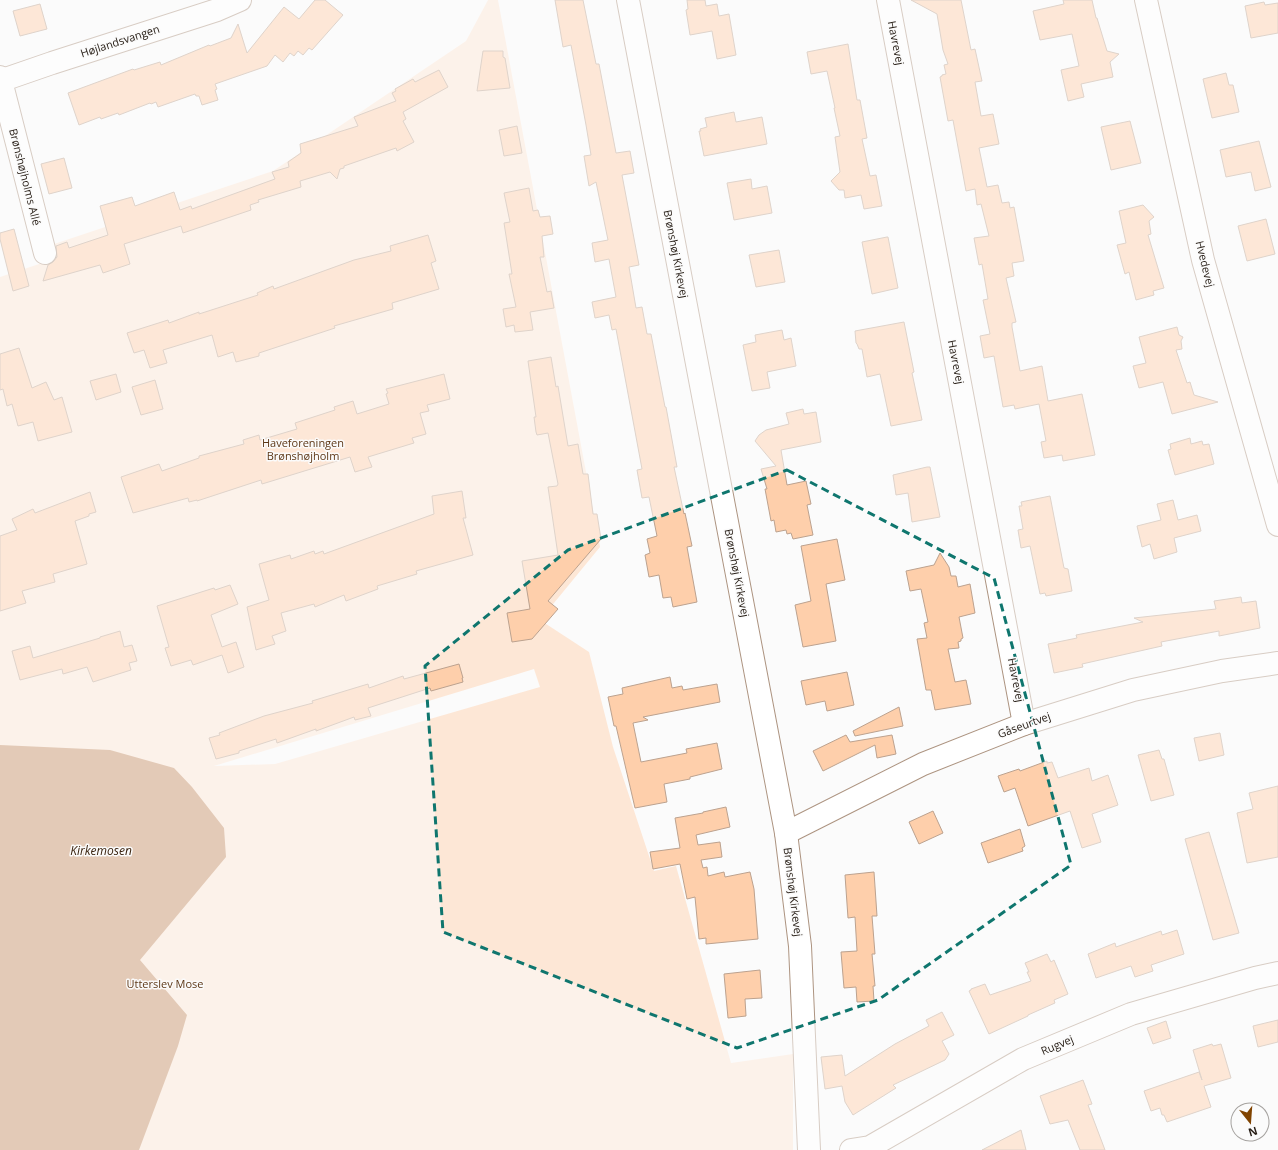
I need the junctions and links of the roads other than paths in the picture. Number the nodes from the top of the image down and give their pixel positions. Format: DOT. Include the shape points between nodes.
graph roads {
  1 [pos="240,0"];
  2 [pos="628,0"];
  3 [pos="888,0"];
  4 [pos="1146,0"];
  5 [pos="0,80"];
  6 [pos="45,253"];
  7 [pos="1278,525"];
  8 [pos="1278,663"];
  9 [pos="1024,724"];
  10 [pos="786,833"];
  11 [pos="1278,973"];
  12 [pos="809,1150"];
  13 [pos="851,1150"];
  1 -- 5 [label="street, Højlandsvangen" via="217,10"];
  2 -- 10 [label="street, Brønshøj Kirkevej"];
  3 -- 9 [label="street, Havrevej"];
  4 -- 7 [label="street, Hvedevej" via="1203,260"];
  5 -- 6 [label="street, Brønshøjholms Allé"];
  8 -- 9 [label="street, Gåseurtvej" via="1222,671 1133,690"];
  9 -- 10 [label="street, Gåseurtvej" via="923,764"];
  10 -- 12 [label="street, Brønshøj Kirkevej" via="800,946"];
  11 -- 13 [label="street, Rugvej" via="1131,1014 1023,1059 870,1147"];
}
